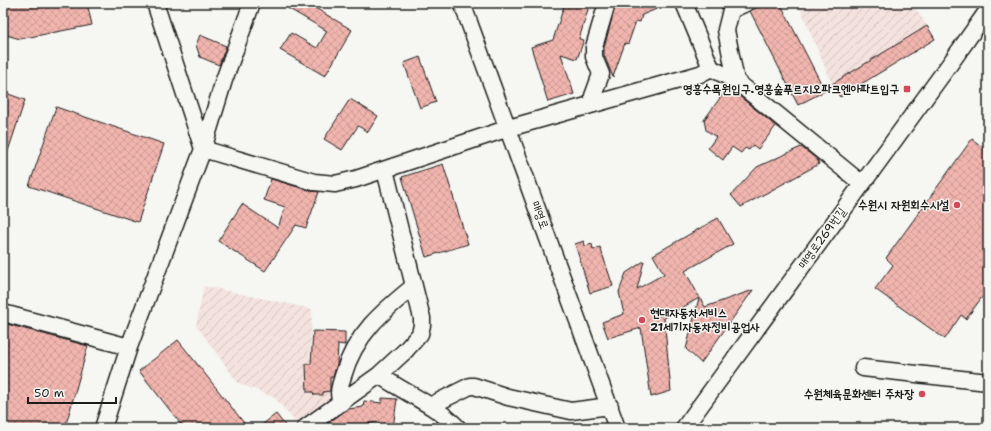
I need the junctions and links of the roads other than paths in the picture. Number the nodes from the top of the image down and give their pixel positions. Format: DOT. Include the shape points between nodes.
graph roads {
  1 [pos="155,3"];
  2 [pos="252,3"];
  3 [pos="462,3"];
  4 [pos="607,3"];
  5 [pos="684,3"];
  6 [pos="746,3"];
  7 [pos="988,10"];
  8 [pos="711,68"];
  9 [pos="736,81"];
  10 [pos="595,103"];
  11 [pos="509,128"];
  12 [pos="203,148"];
  13 [pos="385,170"];
  14 [pos="862,184"];
  15 [pos="414,286"];
  16 [pos="3,313"];
  17 [pos="129,347"];
  18 [pos="863,368"];
  19 [pos="379,375"];
  20 [pos="988,382"];
  21 [pos="340,403"];
  22 [pos="430,406"];
  23 [pos="610,406"];
  24 [pos="309,427"];
  25 [pos="103,428"];
  26 [pos="458,428"];
  27 [pos="617,428"];
  28 [pos="684,428"];
  1 -- 12 [label="street"];
  2 -- 12 [label="street"];
  3 -- 11 [label="street, 매영로"];
  4 -- 10 [label="street" via="594,47 594,57 601,74 593,96"];
  5 -- 8 [label="street"];
  6 -- 9 [label="street" via="731,10 726,30"];
  7 -- 14 [label="street, 매영로269번길"];
  8 -- 9 [label="street"];
  8 -- 10 [label="street" via="700,74"];
  9 -- 14 [label="street"];
  10 -- 11 [label="street"];
  11 -- 13 [label="street"];
  11 -- 23 [label="street, 매영로"];
  12 -- 13 [label="street" via="325,184 346,182"];
  12 -- 17 [label="street"];
  13 -- 15 [label="street"];
  14 -- 28 [label="street, 매영로269번길"];
  15 -- 19 [label="street" via="422,318 420,334"];
  15 -- 21 [label="street" via="373,322 359,341 338,392"];
  16 -- 17 [label="street"];
  17 -- 25 [label="street"];
  18 -- 20 [label="street"];
  19 -- 21 [label="street"];
  19 -- 22 [label="street"];
  21 -- 24 [label="street"];
  22 -- 23 [label="street" via="470,386 571,411"];
  22 -- 26 [label="street"];
  23 -- 27 [label="street, 매영로"];
}
